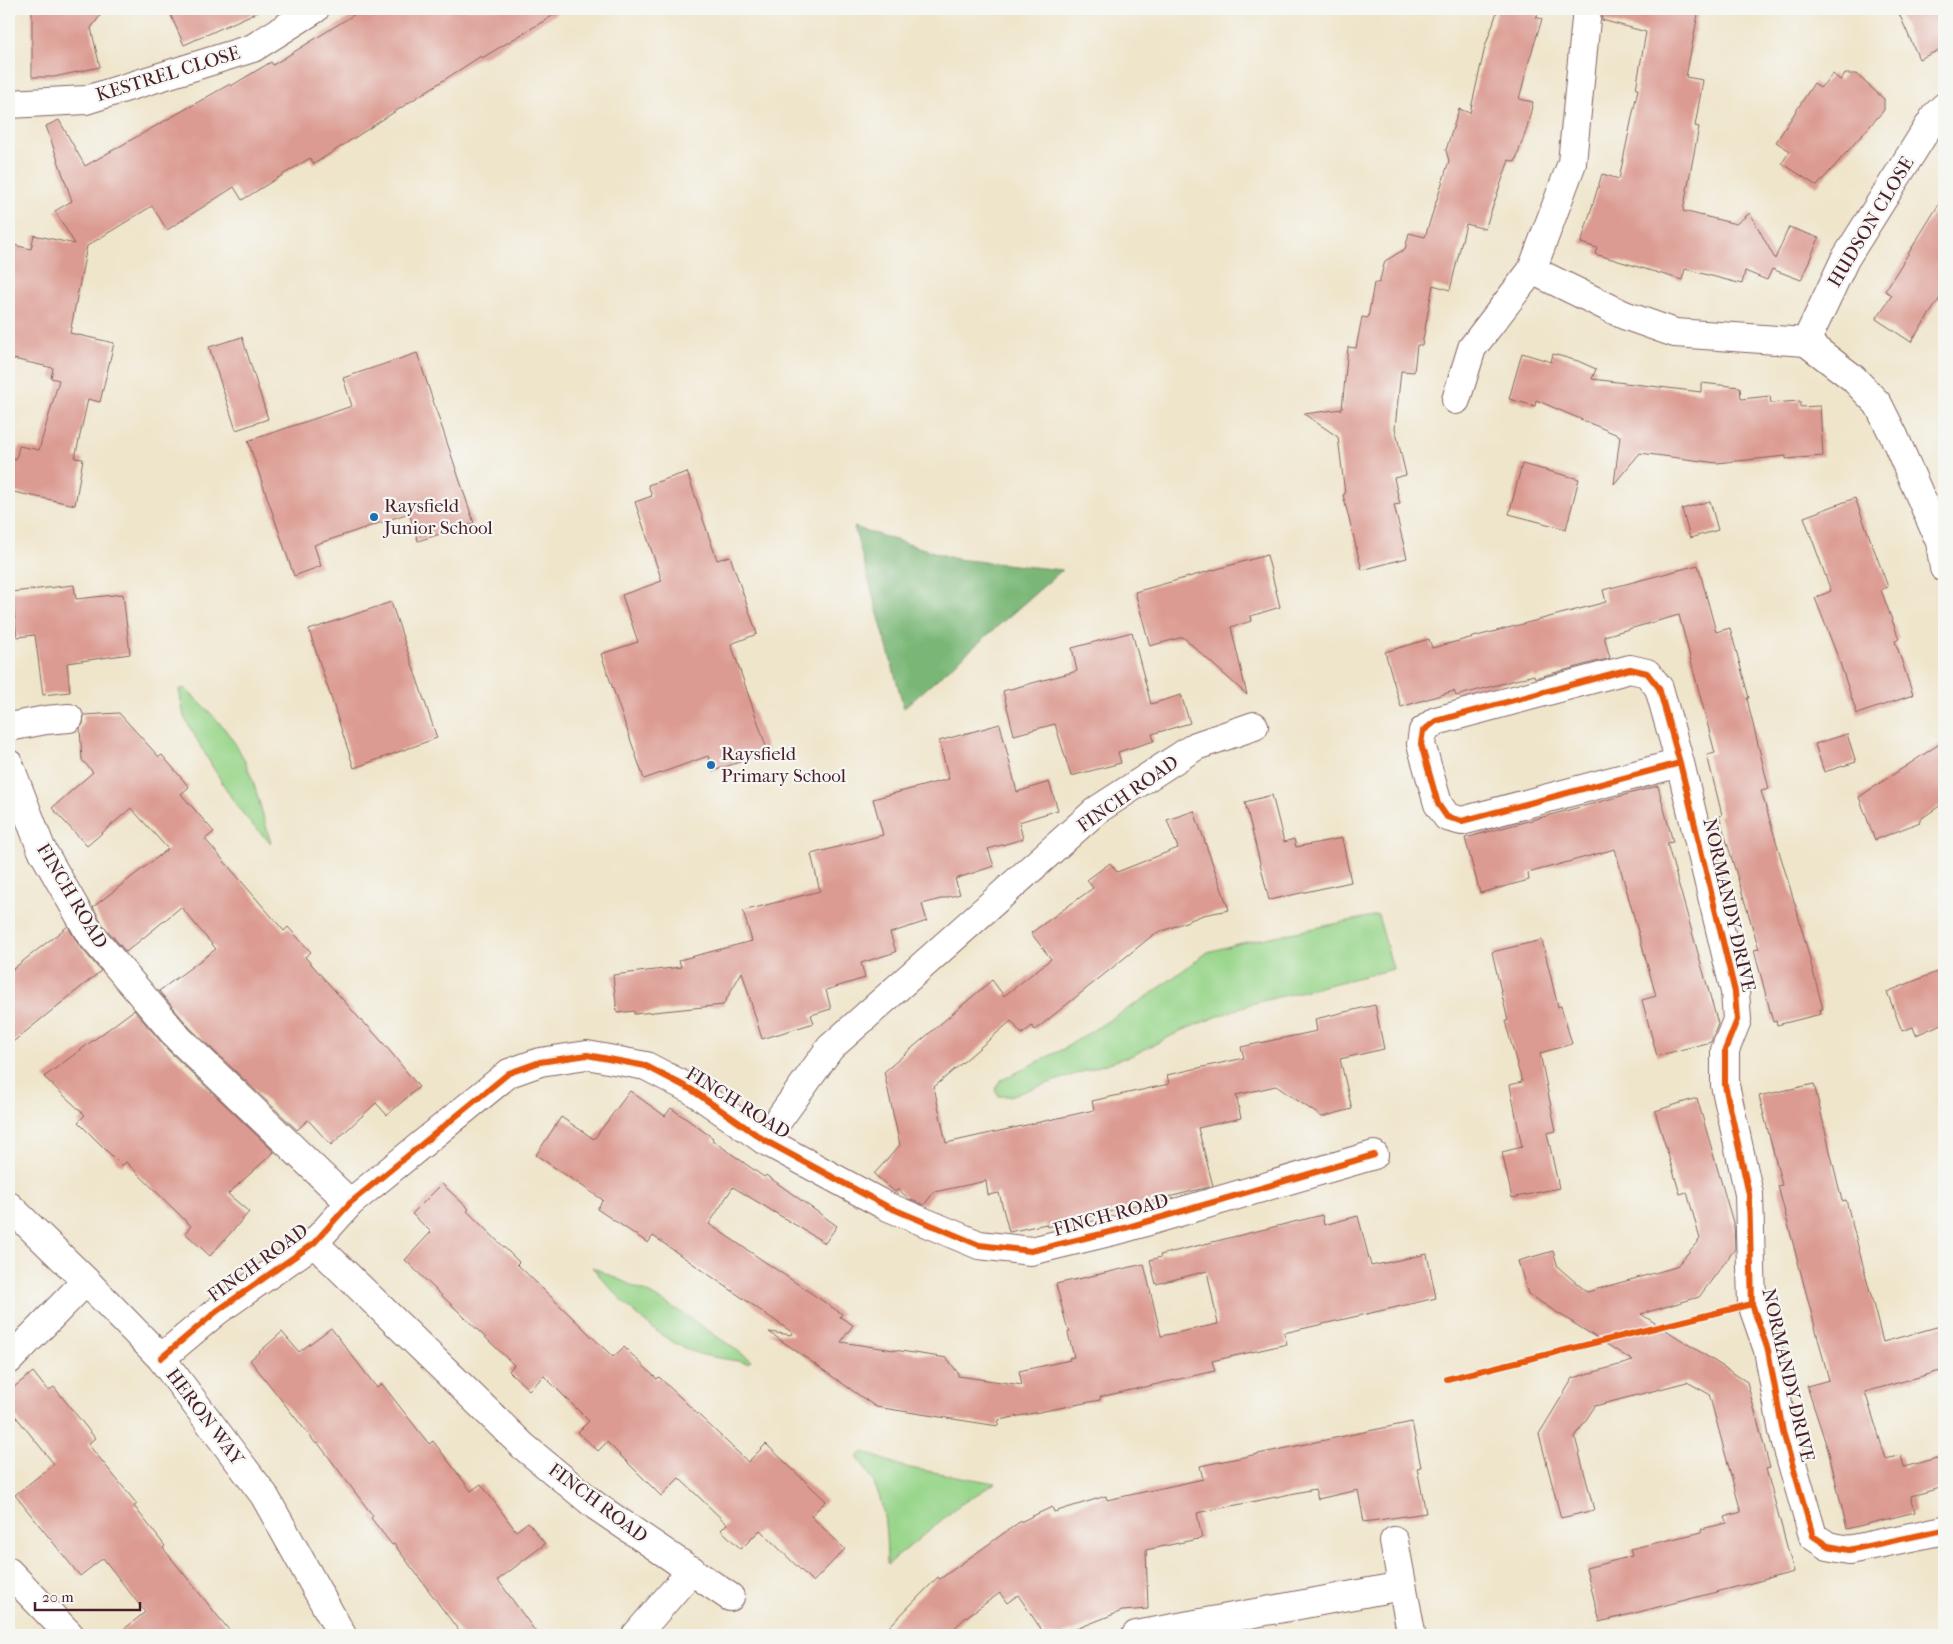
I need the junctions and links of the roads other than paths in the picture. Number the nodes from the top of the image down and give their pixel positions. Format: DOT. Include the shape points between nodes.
graph roads {
  1 [pos="315,9"];
  2 [pos="1587,9"];
  3 [pos="9,104"];
  4 [pos="1944,107"];
  5 [pos="1532,270"];
  6 [pos="1806,342"];
  7 [pos="1456,400"];
  8 [pos="1942,541"];
  9 [pos="1944,568"];
  10 [pos="69,718"];
  11 [pos="1254,726"];
  12 [pos="9,727"];
  13 [pos="1680,763"];
  14 [pos="9,764"];
  15 [pos="764,1140"];
  16 [pos="1374,1156"];
  17 [pos="350,1203"];
  18 [pos="9,1206"];
  19 [pos="314,1243"];
  20 [pos="86,1281"];
  21 [pos="161,1358"];
  22 [pos="9,1360"];
  23 [pos="1944,1530"];
  24 [pos="1394,1541"];
  25 [pos="692,1570"];
  26 [pos="9,1572"];
  27 [pos="1402,1586"];
  28 [pos="730,1597"];
  29 [pos="1411,1632"];
  30 [pos="70,1635"];
  31 [pos="342,1635"];
  32 [pos="636,1635"];
  33 [pos="1136,1635"];
  1 -- 3 [label="street, KESTREL CLOSE" via="253,48 86,100"];
  2 -- 5 [label="street" via="1572,163"];
  4 -- 6 [label="street, HUDSON CLOSE" via="1935,116 1845,259"];
  5 -- 6 [label="street" via="1624,315 1675,333"];
  5 -- 7 [label="street" via="1472,348"];
  6 -- 8 [label="street" via="1853,378 1878,404"];
  8 -- 9 [label="street"];
  10 -- 12 [label="street"];
  11 -- 15 [label="street, FINCH ROAD" via="1196,746 1097,810 830,1048"];
  13 -- 13 [label="street, NORMANDY DRIVE" via="1659,688 1647,673 1630,669 1436,721 1423,731 1422,744 1438,804 1447,817 1462,821"];
  13 -- 23 [label="street, NORMANDY DRIVE" via="1735,992 1737,1020 1725,1050 1724,1068 1749,1194 1752,1304 1768,1350 1783,1432 1813,1536 1828,1546 1849,1550"];
  14 -- 17 [label="street, FINCH ROAD" via="41,848 90,934 179,1040"];
  15 -- 16 [label="street, FINCH ROAD" via="886,1206 979,1245 1031,1251 1118,1230"];
  15 -- 17 [label="street, FINCH ROAD" via="692,1090 646,1066 586,1055 540,1062 509,1073"];
  17 -- 19 [label="street, FINCH ROAD"];
  18 -- 20 [label="street, HERON WAY"];
  19 -- 21 [label="street, FINCH ROAD" via="217,1311"];
  19 -- 25 [label="street, FINCH ROAD" via="523,1446 596,1506"];
  20 -- 21 [label="street, HERON WAY"];
  20 -- 22 [label="street"];
  21 -- 31 [label="street, HERON WAY" via="264,1496"];
  24 -- 27 [label="street"];
  25 -- 28 [label="street, FINCH ROAD"];
  25 -- 32 [label="street"];
  26 -- 30 [label="street"];
  27 -- 29 [label="street"];
  27 -- 33 [label="street"];
}
